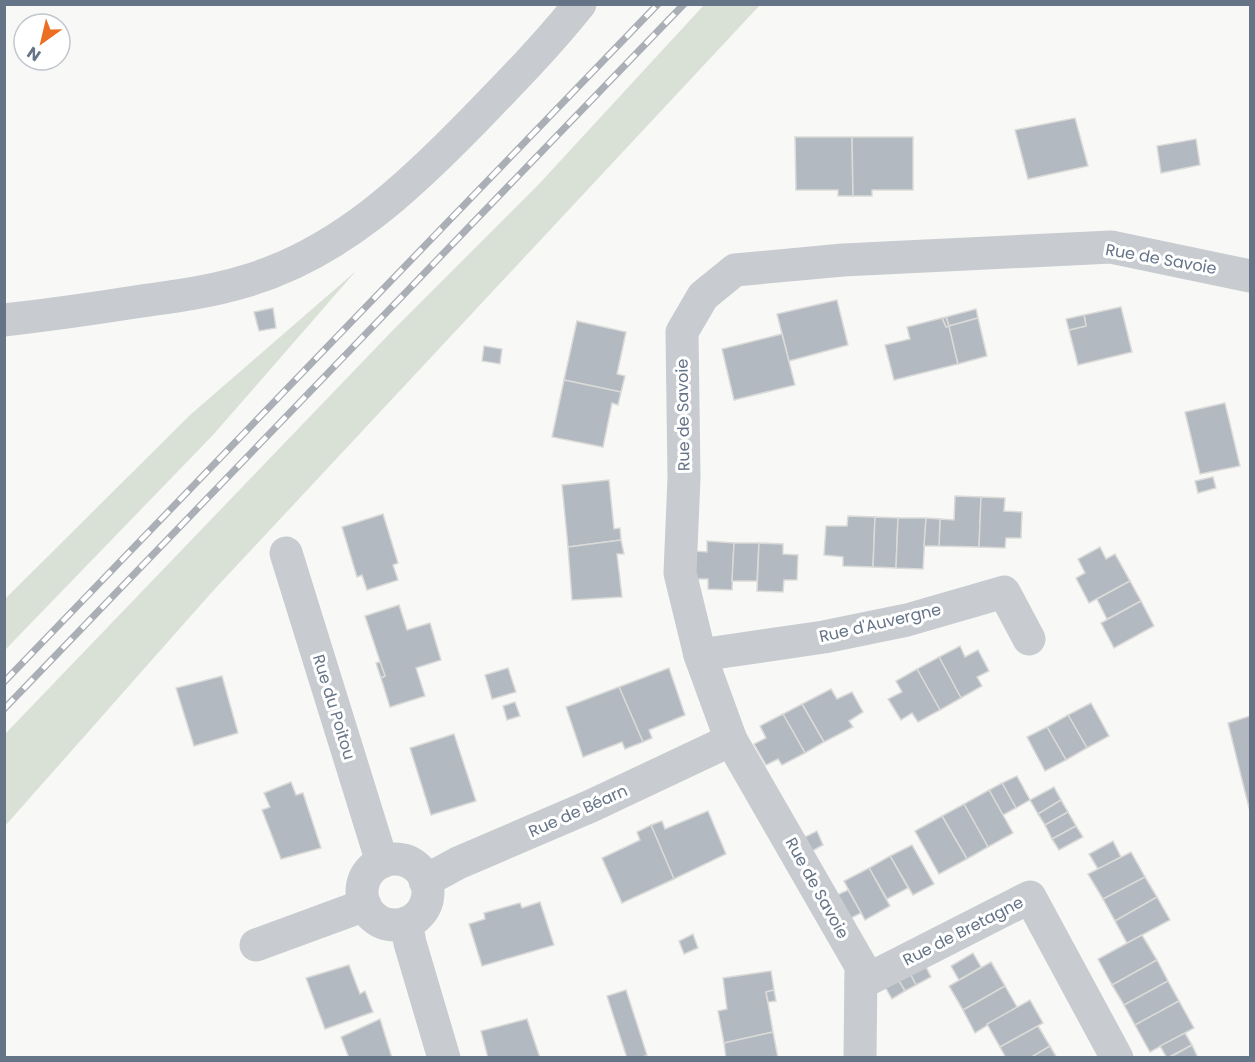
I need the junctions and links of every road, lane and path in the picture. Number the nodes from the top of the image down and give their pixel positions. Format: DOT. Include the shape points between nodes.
graph roads {
  1 [pos="580,4"];
  2 [pos="1251,276"];
  3 [pos="4,321"];
  4 [pos="286,553"];
  5 [pos="1029,639"];
  6 [pos="700,655"];
  7 [pos="731,740"];
  8 [pos="382,862"];
  9 [pos="425,881"];
  10 [pos="364,905"];
  11 [pos="406,923"];
  12 [pos="256,945"];
  13 [pos="861,983"];
  14 [pos="444,1058"];
  15 [pos="860,1058"];
  16 [pos="1117,1058"];
  1 -- 3 [label="street" via="516,78 433,162 366,220 327,245 246,281 178,296"];
  2 -- 6 [label="street, Rue de Savoie" via="1111,247 843,260 735,270 703,296 682,332 684,478 680,573"];
  4 -- 8 [label="street, Rue du Poitou"];
  5 -- 6 [label="street, Rue d'Auvergne" via="1004,592 907,620"];
  6 -- 7 [label="street, Rue de Savoie"];
  7 -- 9 [label="street, Rue de Béarn"];
  7 -- 13 [label="street, Rue de Savoie" via="861,966"];
  8 -- 9 [label="street" via="409,863"];
  8 -- 10 [label="street" via="363,882"];
  9 -- 11 [label="street" via="424,906"];
  10 -- 11 [label="street" via="381,922"];
  10 -- 12 [label="street"];
  11 -- 14 [label="street"];
  13 -- 15 [label="street, Rue de Savoie"];
  13 -- 16 [label="street, Rue de Bretagne" via="1030,897"];
}
